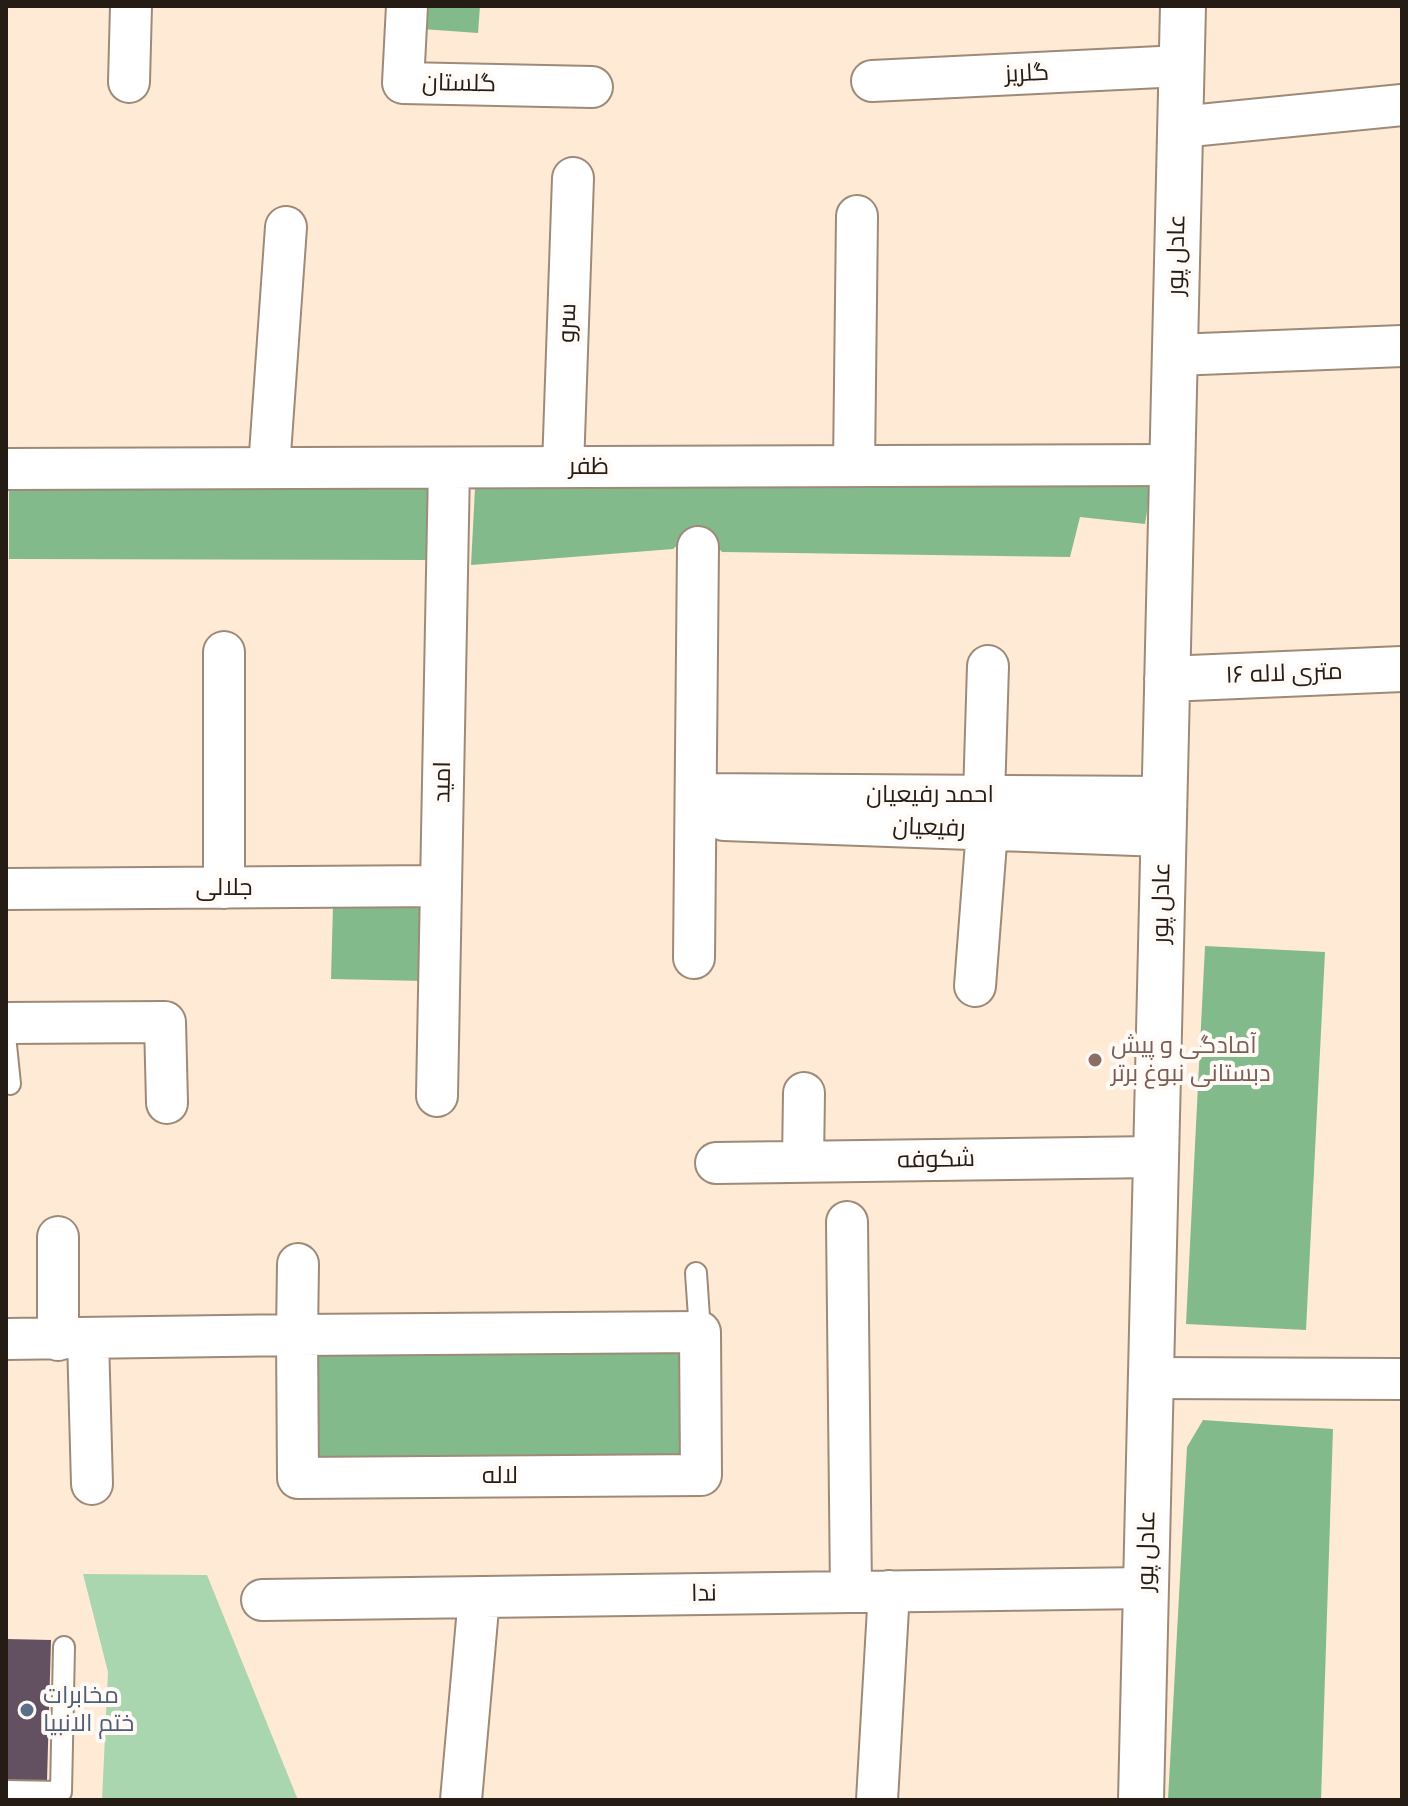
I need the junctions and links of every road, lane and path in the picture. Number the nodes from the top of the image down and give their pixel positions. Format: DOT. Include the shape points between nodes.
graph roads {
  1 [pos="131,6"];
  2 [pos="407,6"];
  3 [pos="1183,6"];
  4 [pos="1181,66"];
  5 [pos="872,81"];
  6 [pos="129,82"];
  7 [pos="592,87"];
  8 [pos="1402,105"];
  9 [pos="1180,127"];
  10 [pos="573,178"];
  11 [pos="857,216"];
  12 [pos="286,227"];
  13 [pos="1402,346"];
  14 [pos="1175,355"];
  15 [pos="1172,465"];
  16 [pos="854,466"];
  17 [pos="563,467"];
  18 [pos="269,468"];
  19 [pos="449,468"];
  20 [pos="6,469"];
  21 [pos="698,547"];
  22 [pos="224,652"];
  23 [pos="988,666"];
  24 [pos="1402,669"];
  25 [pos="1167,679"];
  26 [pos="696,807"];
  27 [pos="986,813"];
  28 [pos="1164,817"];
  29 [pos="441,886"];
  30 [pos="224,888"];
  31 [pos="6,889"];
  32 [pos="694,958"];
  33 [pos="975,986"];
  34 [pos="6,1023"];
  35 [pos="6,1045"];
  36 [pos="10,1084"];
  37 [pos="804,1093"];
  38 [pos="437,1096"];
  39 [pos="167,1103"];
  40 [pos="1156,1157"];
  41 [pos="803,1162"];
  42 [pos="716,1163"];
  43 [pos="847,1222"];
  44 [pos="58,1237"];
  45 [pos="298,1264"];
  46 [pos="696,1273"];
  47 [pos="700,1332"];
  48 [pos="297,1335"];
  49 [pos="6,1339"];
  50 [pos="73,1340"];
  51 [pos="1151,1378"];
  52 [pos="1402,1379"];
  53 [pos="92,1484"];
  54 [pos="1146,1588"];
  55 [pos="870,1592"];
  56 [pos="479,1597"];
  57 [pos="262,1600"];
  58 [pos="64,1647"];
  59 [pos="6,1791"];
  60 [pos="461,1800"];
  61 [pos="877,1800"];
  62 [pos="1141,1800"];
  1 -- 6 [label="street"];
  2 -- 7 [label="street, گلستان" via="403,83"];
  3 -- 4 [label="street, عادل پور"];
  4 -- 5 [label="street, گلریز"];
  4 -- 9 [label="street, عادل پور"];
  8 -- 9 [label="street"];
  9 -- 14 [label="street, عادل پور"];
  10 -- 17 [label="street, سرو"];
  11 -- 16 [label="street"];
  12 -- 18 [label="street"];
  13 -- 14 [label="street"];
  14 -- 15 [label="street, عادل پور"];
  15 -- 16 [label="street, ظفر"];
  15 -- 25 [label="street, عادل پور"];
  16 -- 17 [label="street, ظفر"];
  17 -- 19 [label="street, ظفر"];
  18 -- 19 [label="street, ظفر"];
  18 -- 20 [label="street, ظفر"];
  19 -- 29 [label="street, امید"];
  21 -- 26 [label="street"];
  22 -- 30 [label="street"];
  23 -- 27 [label="street"];
  24 -- 25 [label="street, ۱۶ متری لاله"];
  25 -- 28 [label="street, عادل پور"];
  26 -- 27 [label="street, احمد رفیعیان"];
  26 -- 32 [label="street"];
  27 -- 28 [label="street, احمد رفیعیان"];
  27 -- 33 [label="street"];
  28 -- 40 [label="street, عادل پور"];
  29 -- 30 [label="street, جلالی"];
  29 -- 38 [label="street, امید"];
  30 -- 31 [label="street, جلالی"];
  34 -- 39 [label="street" via="165,1022"];
  35 -- 36 [label="lane"];
  37 -- 41 [label="street"];
  40 -- 41 [label="street, شکوفه"];
  40 -- 51 [label="street, عادل پور"];
  41 -- 42 [label="street, شکوفه"];
  43 -- 55 [label="street"];
  44 -- 50 [label="street"];
  45 -- 48 [label="street, لاله"];
  46 -- 47 [label="lane, لاله"];
  47 -- 48 [label="street"];
  47 -- 48 [label="street, لاله" via="701,1475 314,1478 298,1478"];
  48 -- 50 [label="street"];
  49 -- 50 [label="street"];
  50 -- 53 [label="street"];
  51 -- 52 [label="street"];
  51 -- 54 [label="street, عادل پور"];
  54 -- 55 [label="street, ندا"];
  54 -- 62 [label="street, عادل پور"];
  55 -- 56 [label="street, ندا"];
  55 -- 61 [label="street"];
  56 -- 57 [label="street, ندا"];
  56 -- 60 [label="street"];
  58 -- 59 [label="lane" via="61,1792"];
}
